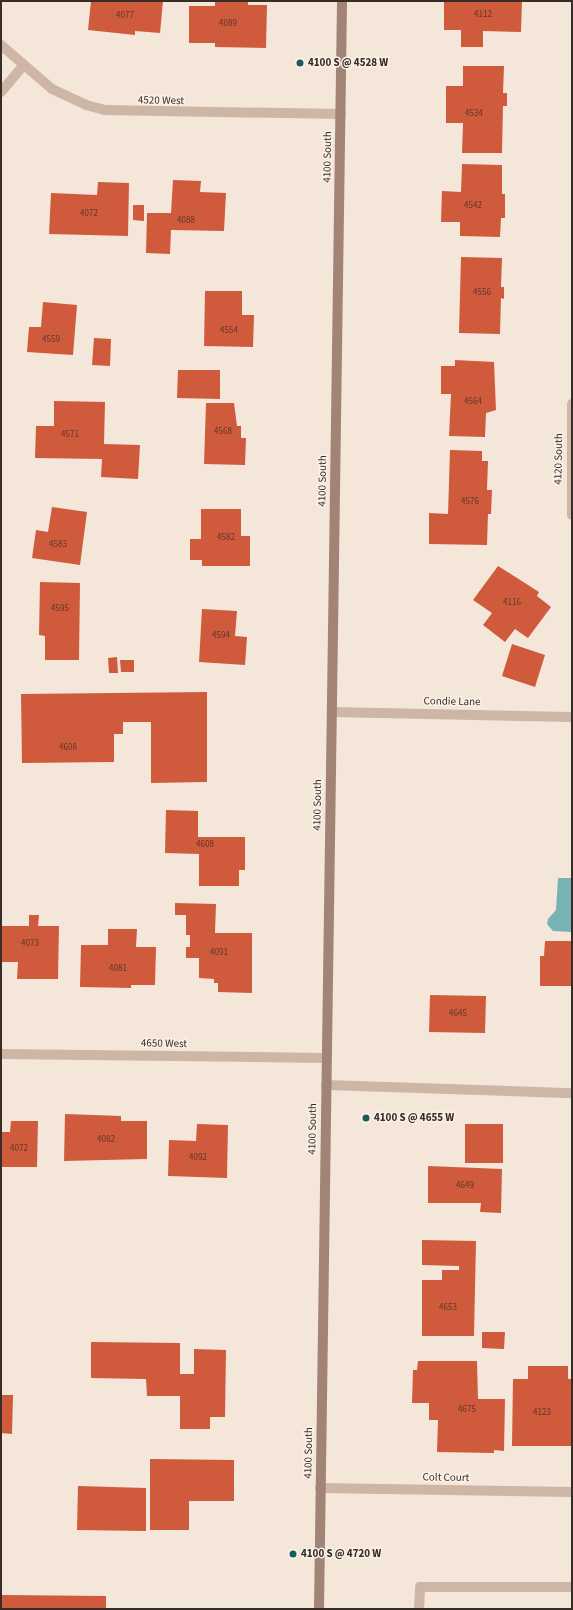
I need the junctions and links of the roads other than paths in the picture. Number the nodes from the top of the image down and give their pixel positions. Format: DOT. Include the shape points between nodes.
graph roads {
  1 [pos="342,1"];
  2 [pos="1,45"];
  3 [pos="23,66"];
  4 [pos="1,92"];
  5 [pos="341,114"];
  6 [pos="572,404"];
  7 [pos="571,515"];
  8 [pos="332,712"];
  9 [pos="572,717"];
  10 [pos="1,1054"];
  11 [pos="326,1058"];
  12 [pos="326,1086"];
  13 [pos="572,1093"];
  14 [pos="320,1488"];
  15 [pos="572,1492"];
  16 [pos="572,1587"];
  17 [pos="319,1609"];
  18 [pos="420,1609"];
  1 -- 5 [label="main road, 4100 South"];
  2 -- 3 [label="street, 4520 West"];
  3 -- 4 [label="street"];
  3 -- 5 [label="street, 4520 West" via="69,99 105,110"];
  5 -- 8 [label="main road, 4100 South"];
  6 -- 7 [label="street, 4120 South"];
  8 -- 9 [label="street, Condie Lane"];
  8 -- 11 [label="main road, 4100 South"];
  10 -- 11 [label="street, 4650 West"];
  11 -- 12 [label="main road, 4100 South"];
  12 -- 13 [label="street"];
  12 -- 14 [label="main road, 4100 South"];
  14 -- 15 [label="street, Colt Court"];
  14 -- 17 [label="main road, 4100 South"];
  16 -- 18 [label="street" via="420,1587"];
}
